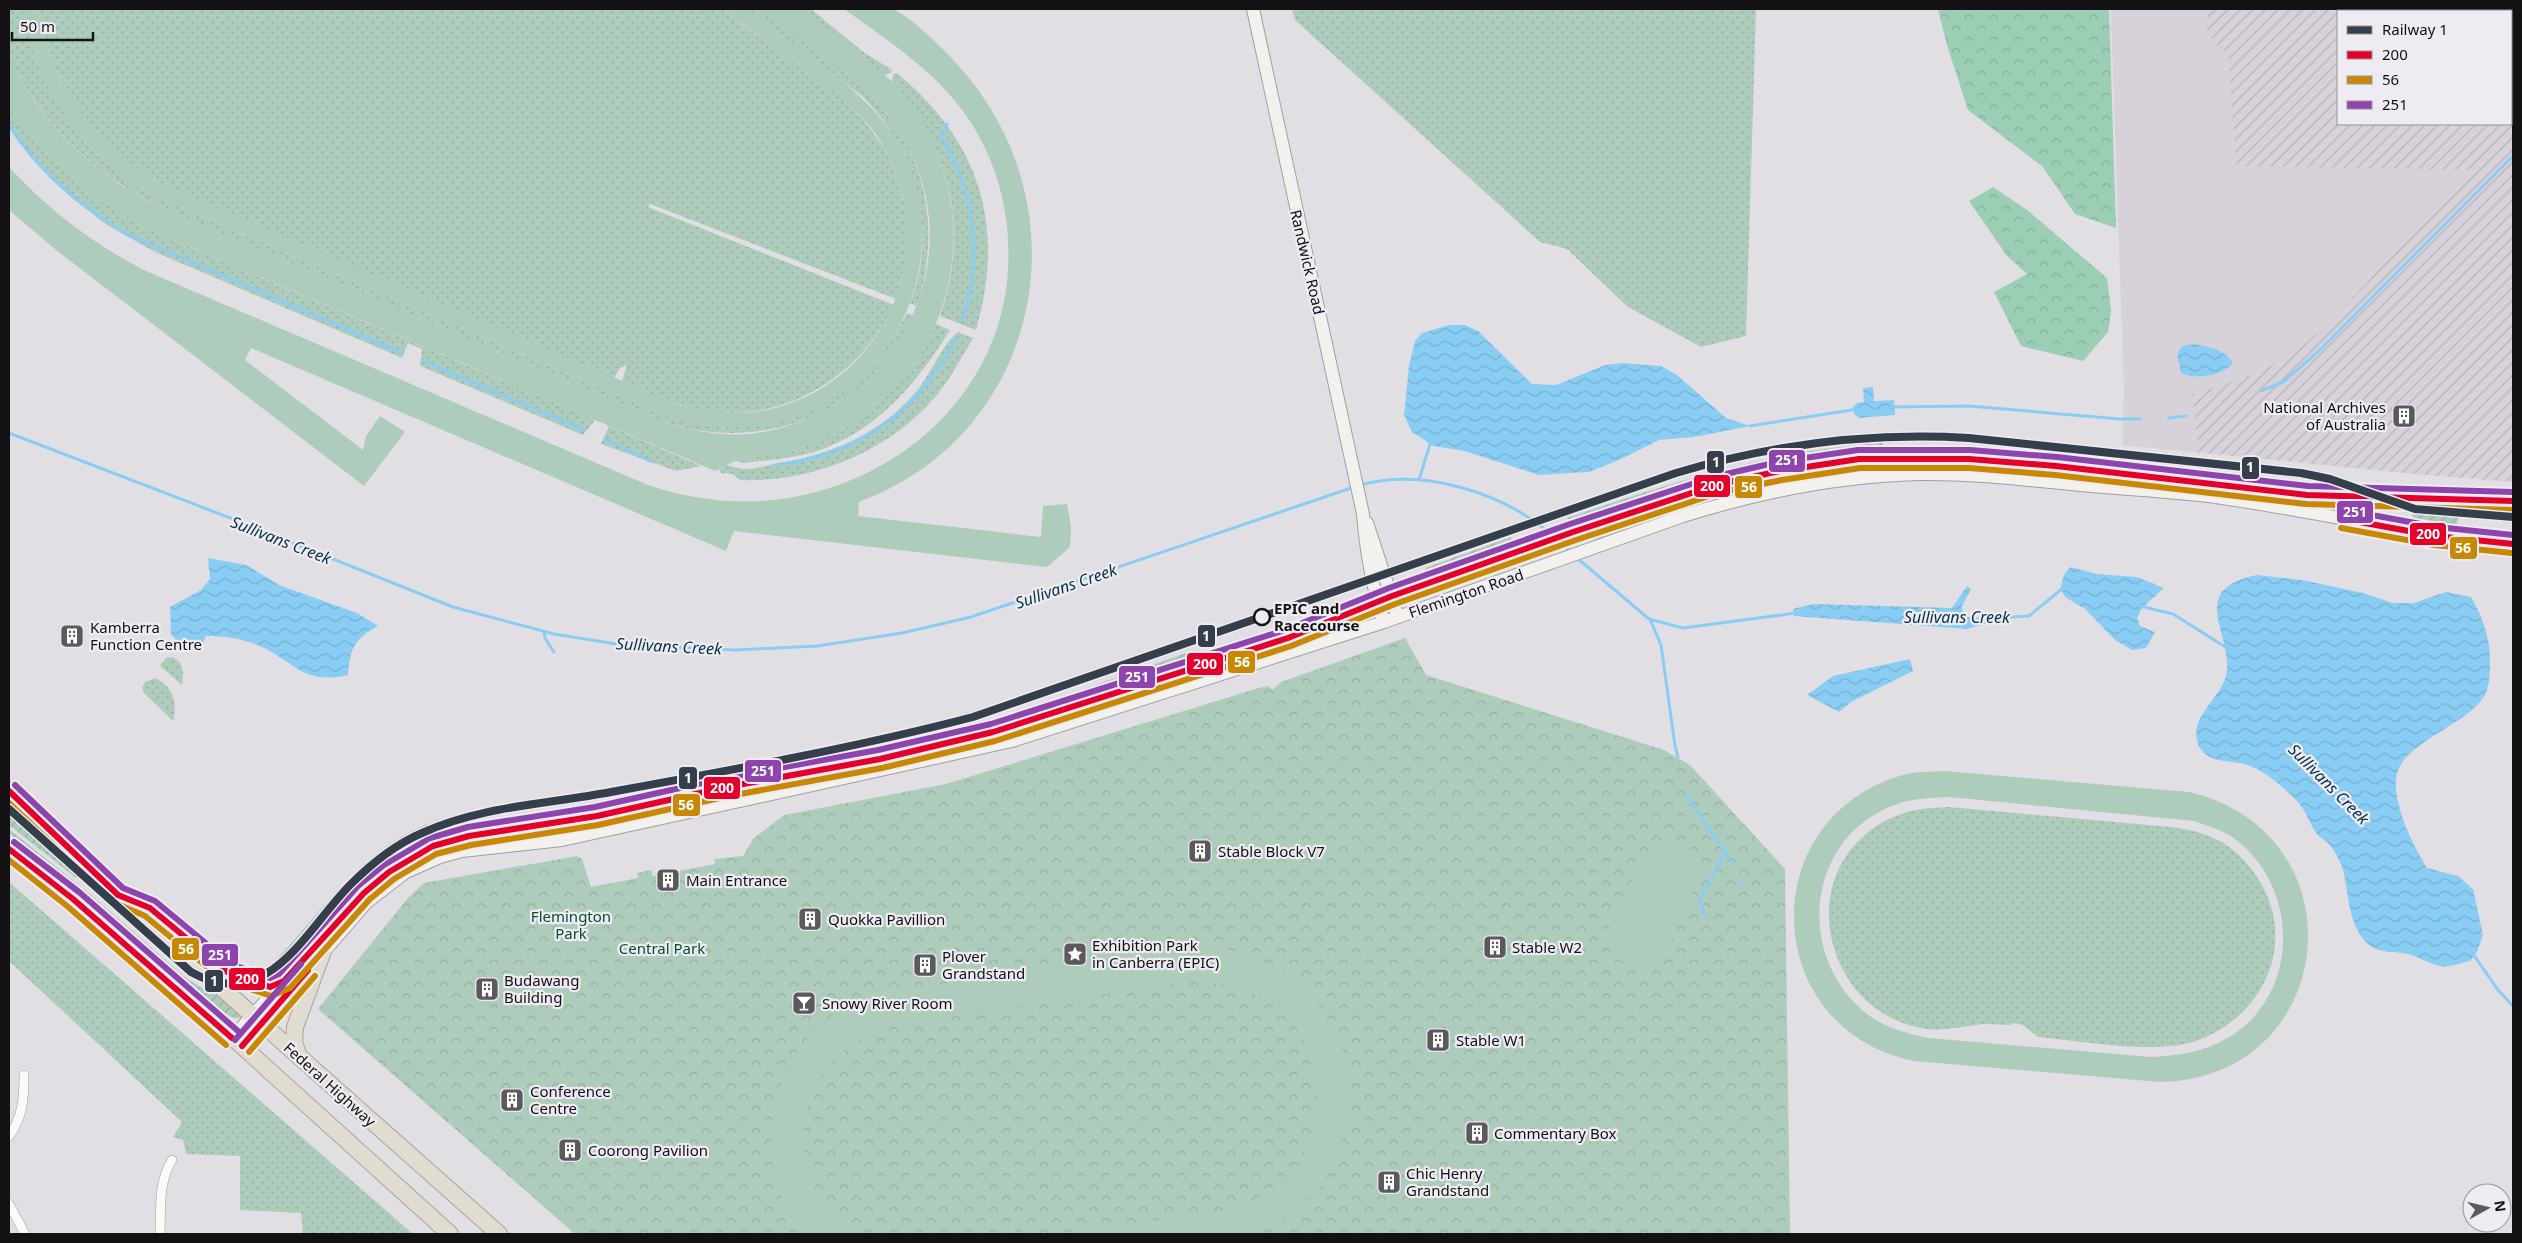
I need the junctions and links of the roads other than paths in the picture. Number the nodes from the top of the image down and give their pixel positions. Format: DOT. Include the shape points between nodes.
graph roads {
  1 [pos="1253,9"];
  2 [pos="2513,502"];
  3 [pos="1362,508"];
  4 [pos="2513,544"];
  5 [pos="1392,596"];
  6 [pos="1378,602"];
  7 [pos="1398,617"];
  8 [pos="1384,622"];
  9 [pos="1113,692"];
  10 [pos="1116,707"];
  11 [pos="9,791"];
  12 [pos="9,849"];
  13 [pos="118,895"];
  14 [pos="322,954"];
  15 [pos="284,981"];
  16 [pos="258,1019"];
  17 [pos="237,1042"];
  18 [pos="299,1057"];
  19 [pos="24,1075"];
  20 [pos="9,1136"];
  21 [pos="172,1160"];
  22 [pos="9,1204"];
  23 [pos="25,1234"];
  24 [pos="160,1234"];
  25 [pos="450,1234"];
  26 [pos="499,1234"];
  1 -- 3 [label="main road, Randwick Road"];
  2 -- 5 [label="main road, Flemington Road" via="2307,495 1969,459 1859,459 1809,465 1716,484"];
  3 -- 5 [label="main road, Randwick Road"];
  3 -- 6 [label="main road, Randwick Road"];
  4 -- 7 [label="main road, Flemington Road" via="2436,536 2220,498 2022,478 1918,474 1821,482 1728,502"];
  5 -- 6 [label="main road, Flemington Road"];
  5 -- 7 [label="main road, Randwick Road"];
  6 -- 8 [label="main road, Randwick Road"];
  6 -- 9 [label="main road, Flemington Road" via="1288,638"];
  7 -- 8 [label="main road, Flemington Road"];
  8 -- 10 [label="main road, Flemington Road"];
  9 -- 10 [label="main road"];
  9 -- 15 [label="main road, Flemington Road" via="993,732 880,759 727,787 597,816 468,836 433,846 388,872 364,893"];
  10 -- 14 [label="main road, Flemington Road" via="978,750 562,840 462,850 406,872 388,885 368,902"];
  11 -- 13 [label="highway, Federal Highway"];
  12 -- 17 [label="highway" via="73,899"];
  13 -- 15 [label="highway" via="150,908 227,972 270,987"];
  13 -- 16 [label="highway, Federal Highway"];
  14 -- 16 [label="main road, Flemington Road"];
  14 -- 18 [label="highway" via="295,1027 294,1042"];
  15 -- 16 [label="main road, Flemington Road"];
  16 -- 17 [label="main road, Flemington Road"];
  16 -- 18 [label="highway, Federal Highway"];
  17 -- 25 [label="highway"];
  18 -- 26 [label="highway, Federal Highway"];
  19 -- 20 [label="street" via="24,1102 19,1121"];
  21 -- 24 [label="street" via="161,1189"];
  22 -- 23 [label="street"];
}
